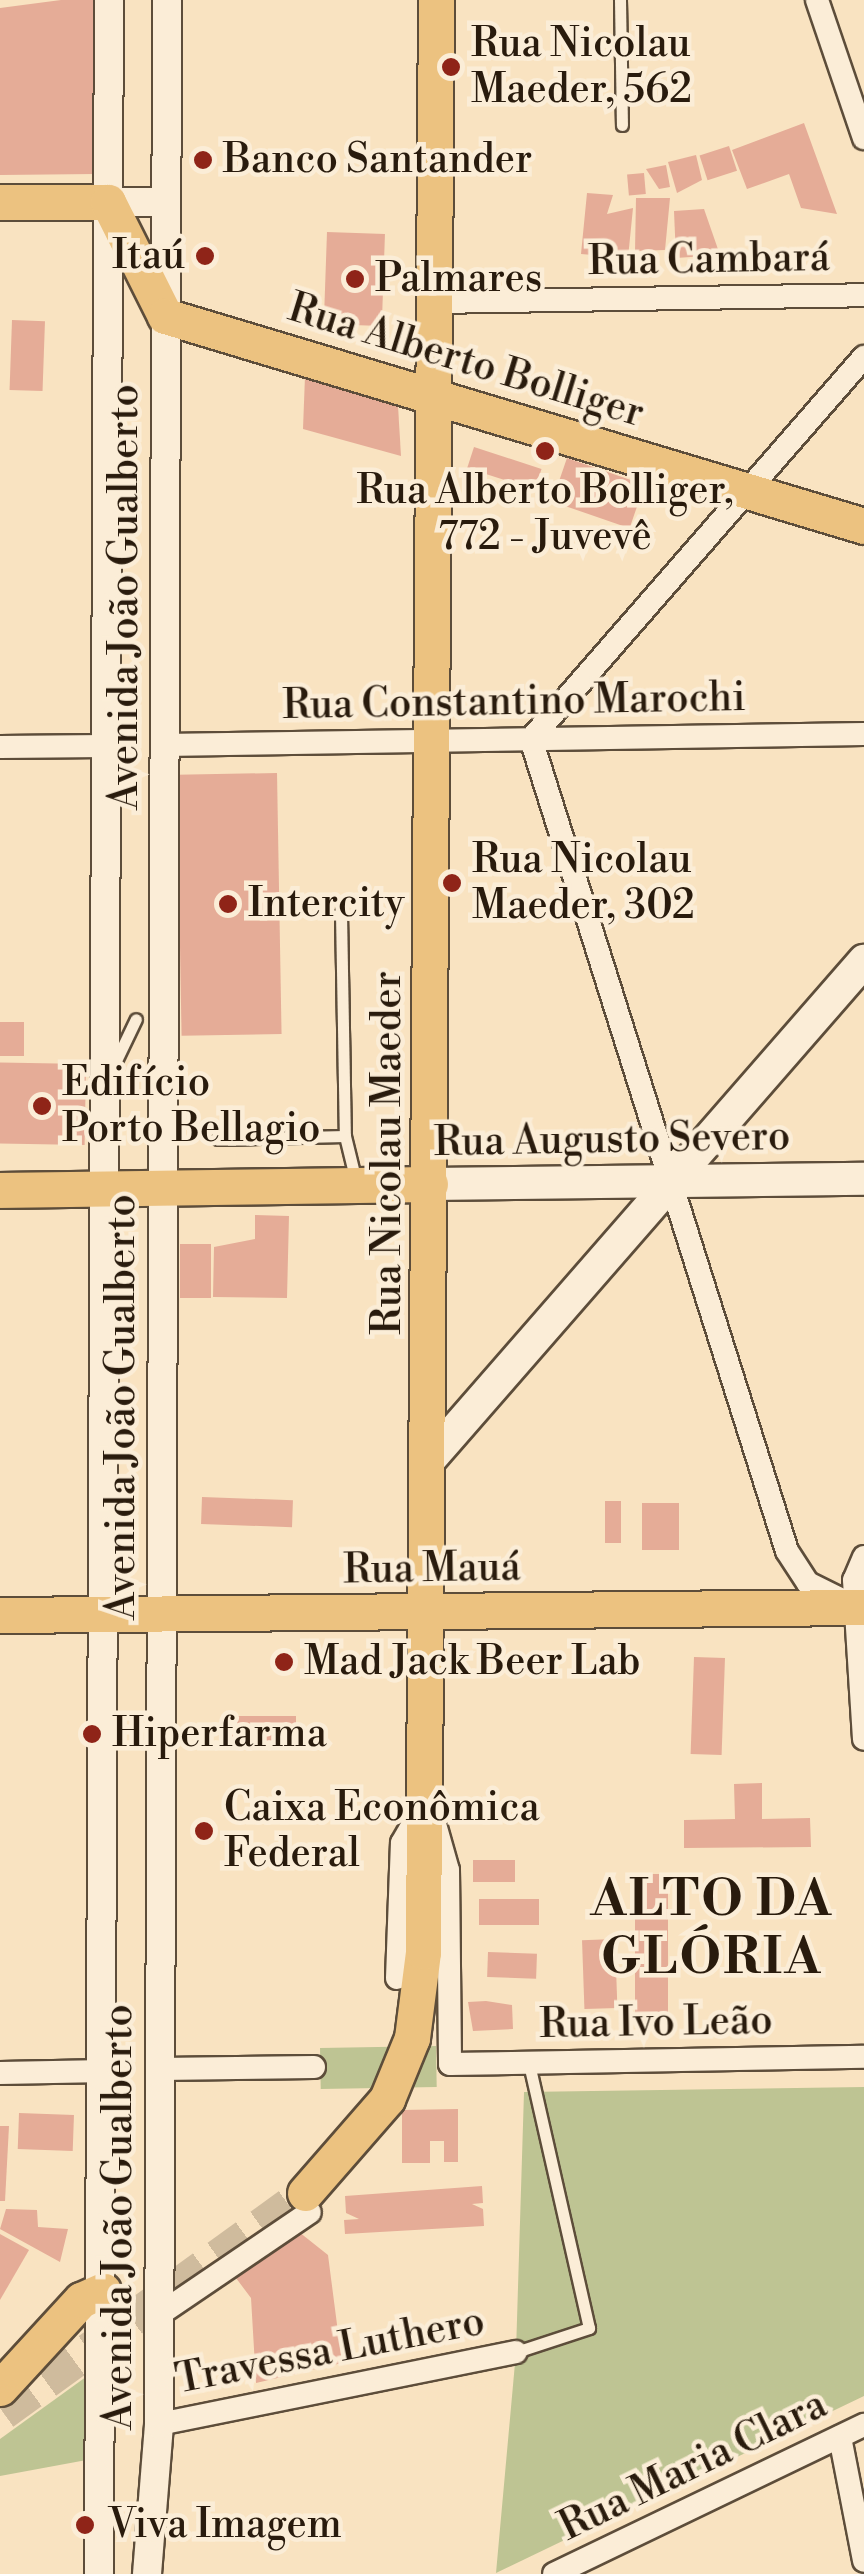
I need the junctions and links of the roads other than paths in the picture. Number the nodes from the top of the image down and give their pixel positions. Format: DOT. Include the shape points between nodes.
graph roads {
  1 [pos="109,0"];
  2 [pos="167,0"];
  3 [pos="436,0"];
  4 [pos="620,0"];
  5 [pos="818,0"];
  6 [pos="622,125"];
  7 [pos="864,138"];
  8 [pos="0,202"];
  9 [pos="108,202"];
  10 [pos="166,202"];
  11 [pos="864,295"];
  12 [pos="434,302"];
  13 [pos="165,316"];
  14 [pos="864,357"];
  15 [pos="435,396"];
  16 [pos="748,490"];
  17 [pos="864,526"];
  18 [pos="864,734"];
  19 [pos="531,739"];
  20 [pos="432,741"];
  21 [pos="164,745"];
  22 [pos="105,746"];
  23 [pos="0,747"];
  24 [pos="341,913"];
  25 [pos="864,961"];
  26 [pos="136,1019"];
  27 [pos="104,1087"];
  28 [pos="345,1136"];
  29 [pos="218,1138"];
  30 [pos="864,1179"];
  31 [pos="671,1183"];
  32 [pos="430,1184"];
  33 [pos="356,1185"];
  34 [pos="163,1188"];
  35 [pos="104,1189"];
  36 [pos="0,1190"];
  37 [pos="430,1459"];
  38 [pos="864,1557"];
  39 [pos="863,1607"];
  40 [pos="428,1611"];
  41 [pos="102,1614"];
  42 [pos="161,1614"];
  43 [pos="0,1616"];
  44 [pos="864,1738"];
  45 [pos="427,1802"];
  46 [pos="397,1978"];
  47 [pos="864,2057"];
  48 [pos="529,2062"];
  49 [pos="314,2066"];
  50 [pos="160,2069"];
  51 [pos="106,2071"];
  52 [pos="0,2073"];
  53 [pos="308,2203"];
  54 [pos="103,2290"];
  55 [pos="160,2314"];
  56 [pos="516,2352"];
  57 [pos="1,2405"];
  58 [pos="159,2424"];
  59 [pos="864,2425"];
  60 [pos="840,2437"];
  61 [pos="864,2561"];
  62 [pos="99,2574"];
  63 [pos="147,2574"];
  64 [pos="554,2574"];
  1 -- 9 [label="street, Avenida João Gualberto"];
  2 -- 10 [label="street, Avenida João Gualberto"];
  3 -- 12 [label="main road, Rua Nicolau Maeder"];
  4 -- 6 [label="lane"];
  5 -- 7 [label="street"];
  8 -- 9 [label="main road"];
  9 -- 10 [label="street"];
  9 -- 13 [label="main road"];
  9 -- 22 [label="street, Avenida João Gualberto"];
  10 -- 13 [label="street, Avenida João Gualberto"];
  11 -- 12 [label="street, Rua Cambará"];
  12 -- 15 [label="main road, Rua Nicolau Maeder"];
  13 -- 15 [label="main road, Rua Alberto Bolliger"];
  13 -- 21 [label="street, Avenida João Gualberto"];
  14 -- 16 [label="street"];
  15 -- 16 [label="main road, Rua Alberto Bolliger"];
  15 -- 20 [label="main road, Rua Nicolau Maeder"];
  16 -- 17 [label="main road, Rua Alberto Bolliger"];
  16 -- 19 [label="street"];
  18 -- 19 [label="street, Rua Constantino Marochi"];
  19 -- 20 [label="street, Rua Constantino Marochi"];
  19 -- 31 [label="street"];
  20 -- 21 [label="street, Rua Constantino Marochi"];
  20 -- 32 [label="main road, Rua Nicolau Maeder"];
  21 -- 34 [label="street, Avenida João Gualberto"];
  22 -- 23 [label="street"];
  22 -- 27 [label="street, Avenida João Gualberto"];
  24 -- 28 [label="lane"];
  25 -- 31 [label="main road"];
  26 -- 27 [label="lane"];
  27 -- 35 [label="street, Avenida João Gualberto"];
  28 -- 29 [label="lane"];
  28 -- 33 [label="lane"];
  30 -- 31 [label="main road, Rua Augusto Severo"];
  31 -- 32 [label="main road, Rua Augusto Severo"];
  31 -- 37 [label="main road"];
  31 -- 39 [label="street" via="787,1551 808,1583"];
  32 -- 33 [label="main road, Rua Augusto Severo"];
  32 -- 37 [label="main road, Rua Nicolau Maeder"];
  33 -- 34 [label="main road, Rua Augusto Severo"];
  34 -- 35 [label="main road, Rua Augusto Severo"];
  34 -- 42 [label="street, Avenida João Gualberto"];
  35 -- 36 [label="main road, Rua Augusto Severo"];
  35 -- 41 [label="street, Avenida João Gualberto"];
  37 -- 40 [label="main road, Rua Nicolau Maeder"];
  38 -- 39 [label="street" via="854,1580"];
  39 -- 40 [label="main road, Rua Mauá"];
  39 -- 44 [label="street"];
  40 -- 42 [label="main road, Rua Mauá"];
  40 -- 45 [label="main road, Rua Nicolau Maeder"];
  41 -- 42 [label="main road, Rua Mauá"];
  41 -- 43 [label="main road, Rua Mauá"];
  41 -- 51 [label="street, Avenida João Gualberto"];
  42 -- 50 [label="street, Avenida João Gualberto"];
  45 -- 46 [label="street" via="402,1843"];
  45 -- 48 [label="street, Rua Ivo Leão" via="448,1870 450,2064"];
  45 -- 53 [label="main road, Rua Nicolau Maeder" via="421,1986 403,2065 371,2124"];
  47 -- 48 [label="street, Rua Ivo Leão"];
  48 -- 56 [label="lane" via="589,2328"];
  49 -- 50 [label="street"];
  50 -- 55 [label="street, Avenida João Gualberto"];
  51 -- 52 [label="street"];
  51 -- 54 [label="street, Avenida João Gualberto"];
  53 -- 55 [label="street"];
  54 -- 57 [label="main road" via="81,2300"];
  54 -- 62 [label="street, Avenida João Gualberto"];
  55 -- 58 [label="street, Avenida João Gualberto"];
  56 -- 58 [label="street, Travessa Luthero"];
  58 -- 63 [label="street, Avenida João Gualberto"];
  59 -- 60 [label="street, Rua Maria Clara"];
  60 -- 61 [label="street"];
  60 -- 64 [label="street, Rua Maria Clara"];
}
